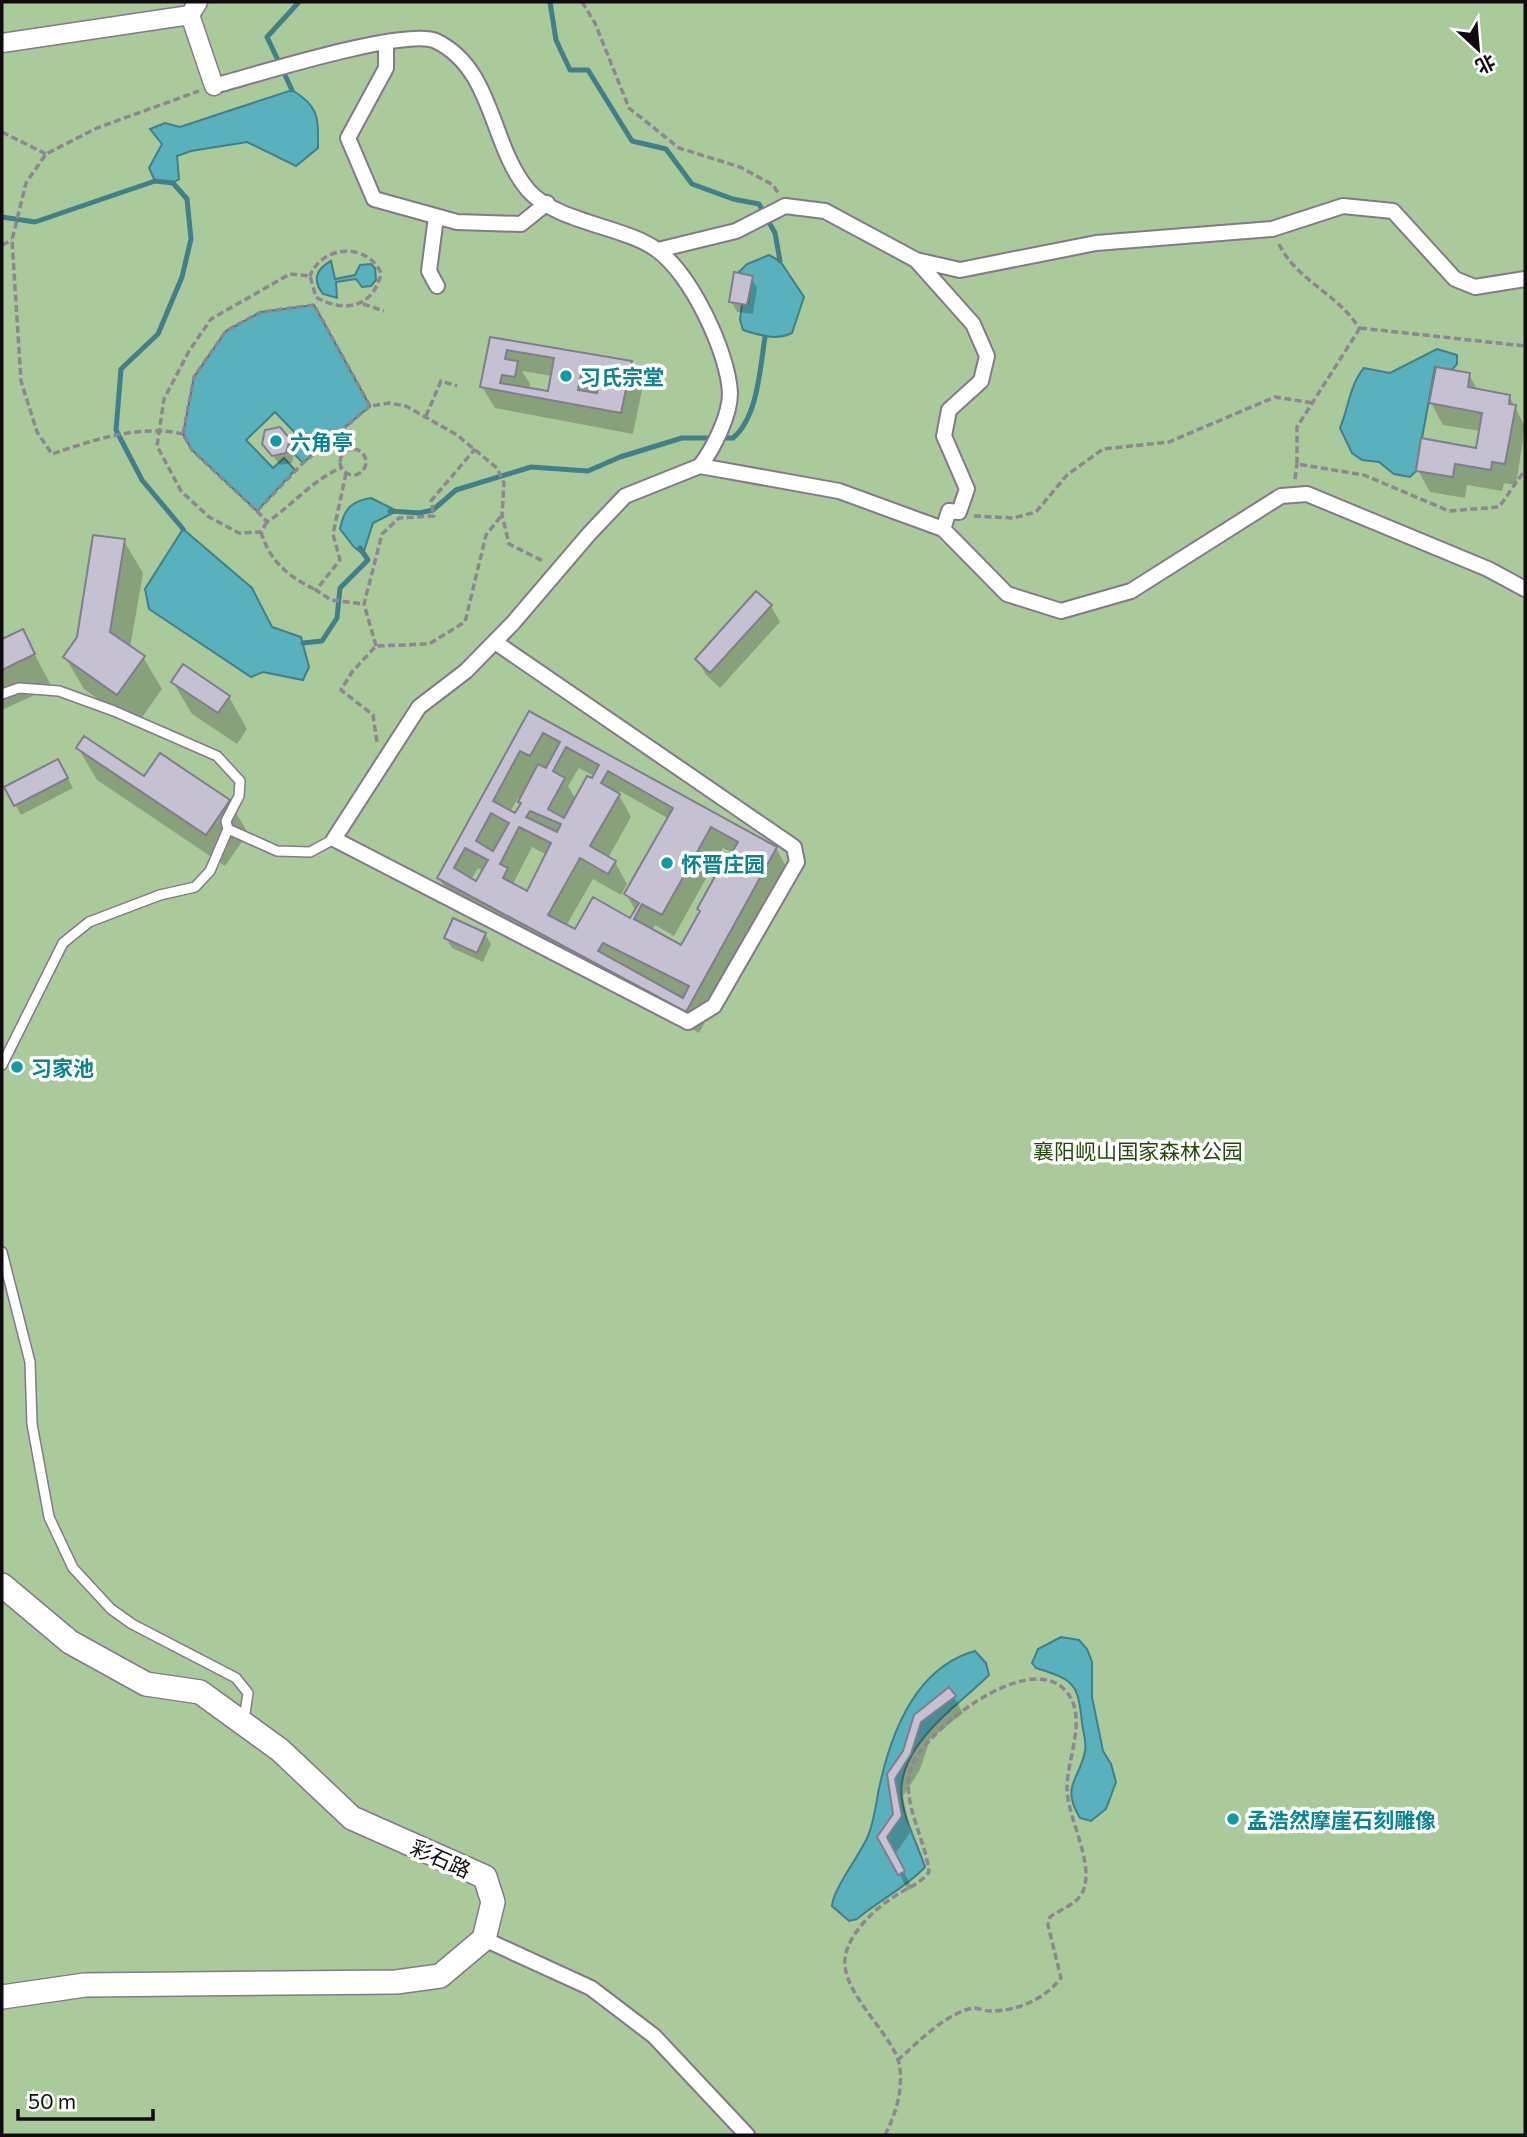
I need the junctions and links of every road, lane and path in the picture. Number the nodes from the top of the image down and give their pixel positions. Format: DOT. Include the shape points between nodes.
graph roads {
  1 [pos="582,2"];
  2 [pos="194,8"];
  3 [pos="386,42"];
  4 [pos="2,43"];
  5 [pos="214,86"];
  6 [pos="2,132"];
  7 [pos="46,154"];
  8 [pos="547,203"];
  9 [pos="781,208"];
  10 [pos="436,217"];
  11 [pos="1272,229"];
  12 [pos="12,240"];
  13 [pos="2,244"];
  14 [pos="658,250"];
  15 [pos="916,260"];
  16 [pos="310,276"];
  17 [pos="1525,279"];
  18 [pos="437,286"];
  19 [pos="362,304"];
  20 [pos="384,311"];
  21 [pos="1360,328"];
  22 [pos="1525,346"];
  23 [pos="457,386"];
  24 [pos="1313,403"];
  25 [pos="370,406"];
  26 [pos="426,416"];
  27 [pos="161,429"];
  28 [pos="183,434"];
  29 [pos="475,449"];
  30 [pos="700,466"];
  31 [pos="341,468"];
  32 [pos="1525,470"];
  33 [pos="346,473"];
  34 [pos="257,511"];
  35 [pos="959,512"];
  36 [pos="502,515"];
  37 [pos="267,522"];
  38 [pos="943,529"];
  39 [pos="261,532"];
  40 [pos="562,566"];
  41 [pos="1525,589"];
  42 [pos="316,590"];
  43 [pos="364,604"];
  44 [pos="495,642"];
  45 [pos="376,646"];
  46 [pos="2,694"];
  47 [pos="387,756"];
  48 [pos="228,829"];
  49 [pos="334,839"];
  50 [pos="2,1065"];
  51 [pos="2,1252"];
  52 [pos="2,1585"];
  53 [pos="244,1724"];
  54 [pos="484,1939"];
  55 [pos="2,1997"];
  56 [pos="898,2060"];
  57 [pos="747,2135"];
  58 [pos="884,2135"];
  1 -- 9 [label="path" via="629,108 680,148 740,167 773,185"];
  2 -- 4 [label="street"];
  2 -- 5 [label="street"];
  3 -- 5 [label="street"];
  3 -- 8 [label="street" via="433,40 463,59 488,103 505,156 530,192"];
  3 -- 10 [label="street" via="386,68 348,138 374,199"];
  5 -- 7 [label="path" via="97,128"];
  6 -- 7 [label="path"];
  7 -- 12 [label="path" via="26,183"];
  8 -- 10 [label="street" via="521,224"];
  8 -- 14 [label="street"];
  9 -- 14 [label="street" via="736,230"];
  9 -- 15 [label="street" via="825,211"];
  10 -- 18 [label="street" via="429,271"];
  11 -- 15 [label="street" via="1096,243 960,271"];
  11 -- 17 [label="street" via="1343,205 1393,211 1455,279 1475,287"];
  11 -- 21 [label="path" via="1287,262 1352,315"];
  12 -- 13 [label="path"];
  12 -- 27 [label="path" via="21,381 37,432 52,454 113,436"];
  14 -- 30 [label="street" via="694,292 723,361 730,395 715,446"];
  15 -- 35 [label="street" via="973,324 988,356 981,381 949,410 944,436 967,489"];
  16 -- 19 [label="path" via="316,297 328,304"];
  16 -- 19 [label="path" via="321,258 358,251 376,261 381,273 373,294"];
  16 -- 27 [label="path" via="290,274 211,319 188,351 164,399"];
  19 -- 20 [label="path"];
  21 -- 22 [label="path"];
  21 -- 24 [label="path"];
  23 -- 26 [label="path" via="441,382"];
  24 -- 32 [label="path" via="1297,427 1297,464 1364,475 1449,511 1499,507"];
  24 -- 35 [label="path" via="1275,397 1169,442 1103,449 1067,475 1036,512 984,519"];
  25 -- 26 [label="path" via="406,405"];
  25 -- 28 [label="path" via="314,304 261,312 226,331 194,377"];
  25 -- 34 [label="path" via="303,463"];
  26 -- 29 [label="path"];
  27 -- 28 [label="path"];
  27 -- 39 [label="path" via="157,446 181,491 229,528 239,533"];
  28 -- 34 [label="path" via="192,450"];
  29 -- 36 [label="path" via="497,468 505,483"];
  29 -- 43 [label="path" via="431,500 434,516 399,518 383,534"];
  30 -- 38 [label="street" via="839,491"];
  30 -- 40 [label="street" via="625,496"];
  31 -- 33 [label="path"];
  31 -- 33 [label="path" via="345,452 362,452 364,469 358,474"];
  31 -- 37 [label="path"];
  33 -- 42 [label="path" via="333,534 340,560"];
  34 -- 37 [label="path"];
  35 -- 38 [label="street" via="949,511"];
  36 -- 40 [label="path" via="509,544"];
  36 -- 45 [label="path" via="486,535 465,622 429,644"];
  37 -- 39 [label="path"];
  38 -- 41 [label="street" via="1007,594 1061,611 1131,591 1281,496 1307,494 1488,569"];
  39 -- 42 [label="path" via="273,559 287,574"];
  40 -- 44 [label="street"];
  42 -- 43 [label="path" via="331,600"];
  43 -- 45 [label="path"];
  44 -- 47 [label="street" via="419,707"];
  44 -- 49 [label="street" via="794,847 797,862 714,1006 688,1021"];
  45 -- 47 [label="path" via="341,690 373,715 377,743"];
  46 -- 48 [label="lane" via="19,688 59,691 217,756 240,781 239,796 226,821"];
  47 -- 49 [label="street"];
  48 -- 49 [label="lane" via="277,851 310,852"];
  48 -- 50 [label="lane" via="210,871 195,887 89,922 63,943"];
  51 -- 53 [label="lane" via="30,1362 32,1424 49,1517 73,1568 111,1609 132,1624 236,1678 248,1693"];
  52 -- 53 [label="street, 彩石路" via="70,1642 146,1684 200,1692"];
  53 -- 54 [label="street, 彩石路" via="280,1750 352,1818 485,1878 493,1902"];
  54 -- 55 [label="street" via="440,1976 396,1982 85,1985"];
  54 -- 57 [label="street" via="591,1988 654,2036"];
  56 -- 56 [label="path" via="858,1996 845,1954 865,1921 894,1896 920,1884 929,1872 928,1853 910,1797 911,1769 954,1717 1013,1682 1040,1678 1064,1689 1075,1709 1068,1807 1086,1875 1083,1892 1050,1917 1060,1978 1053,1988 1018,2008 973,2008 933,2028"];
  56 -- 58 [label="path" via="897,2110"];
}
